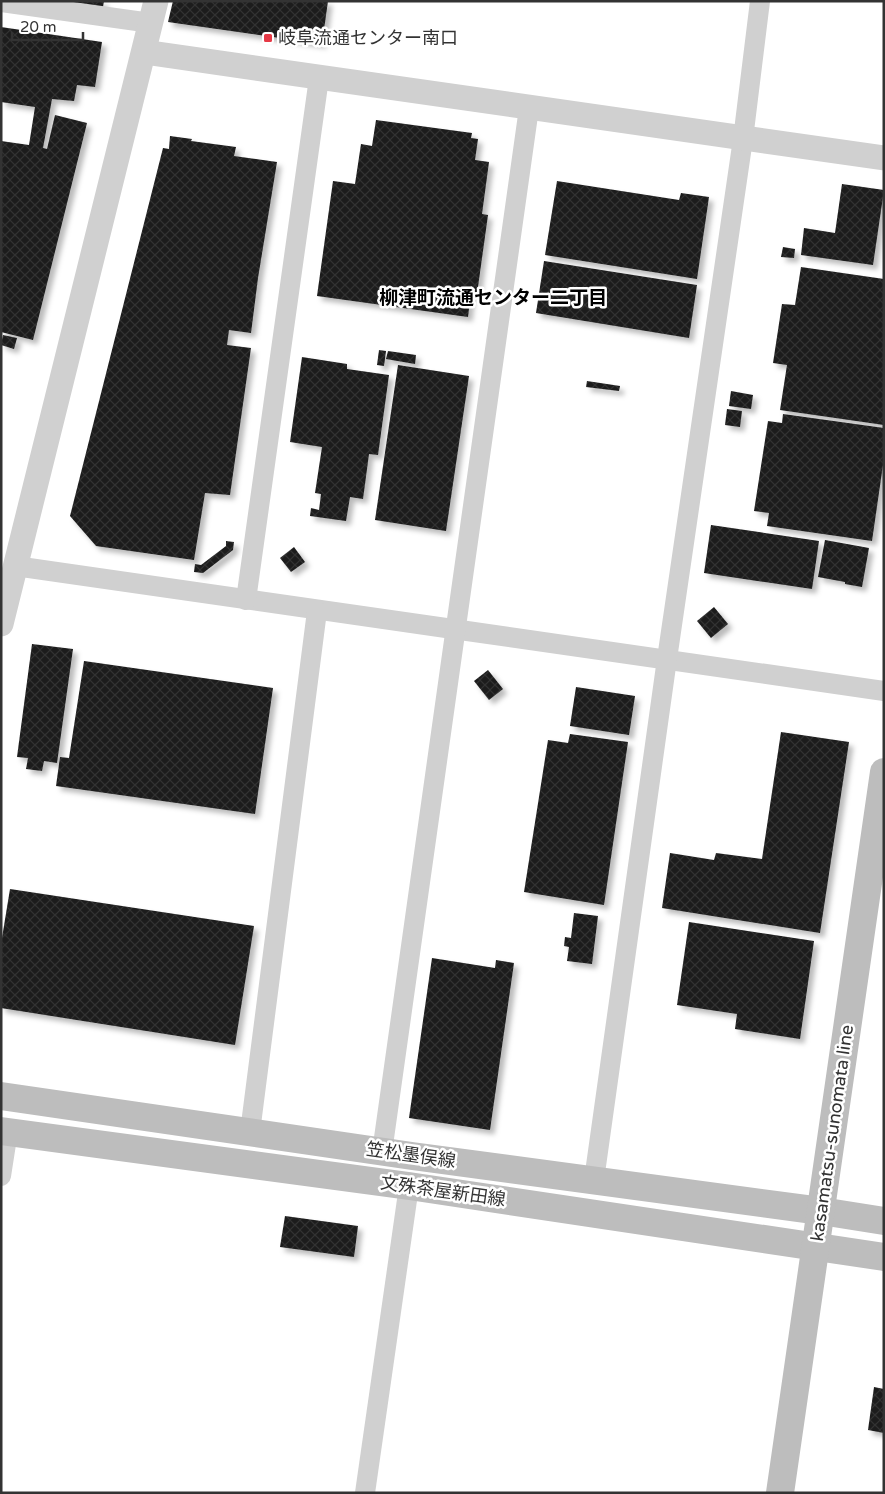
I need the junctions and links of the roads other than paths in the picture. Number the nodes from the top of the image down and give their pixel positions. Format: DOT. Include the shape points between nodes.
graph roads {
  1 [pos="760,1"];
  2 [pos="1,2"];
  3 [pos="153,12"];
  4 [pos="144,52"];
  5 [pos="319,78"];
  6 [pos="529,108"];
  7 [pos="743,139"];
  8 [pos="884,158"];
  9 [pos="15,566"];
  10 [pos="246,600"];
  11 [pos="318,610"];
  12 [pos="1,624"];
  13 [pos="455,629"];
  14 [pos="667,659"];
  15 [pos="884,691"];
  16 [pos="884,772"];
  17 [pos="1,1096"];
  18 [pos="4,1131"];
  19 [pos="250,1132"];
  20 [pos="384,1138"];
  21 [pos="1,1176"];
  22 [pos="594,1180"];
  23 [pos="409,1186"];
  24 [pos="821,1211"];
  25 [pos="884,1221"];
  26 [pos="816,1248"];
  27 [pos="884,1258"];
  28 [pos="365,1493"];
  29 [pos="780,1493"];
  1 -- 7 [label="street"];
  2 -- 3 [label="street"];
  3 -- 4 [label="street"];
  4 -- 5 [label="street"];
  4 -- 9 [label="street"];
  5 -- 6 [label="street"];
  5 -- 10 [label="street"];
  6 -- 7 [label="street"];
  6 -- 13 [label="street"];
  7 -- 8 [label="street"];
  7 -- 14 [label="street"];
  9 -- 10 [label="street"];
  9 -- 12 [label="street"];
  10 -- 11 [label="street"];
  11 -- 13 [label="street"];
  11 -- 19 [label="street"];
  13 -- 14 [label="street"];
  13 -- 20 [label="street"];
  14 -- 15 [label="street"];
  14 -- 22 [label="street"];
  16 -- 24 [label="main road, kasamatsu-sunomata line"];
  17 -- 19 [label="main road, 笠松墨俣線"];
  18 -- 21 [label="street"];
  18 -- 23 [label="main road, 文殊茶屋新田線"];
  19 -- 22 [label="main road, 笠松墨俣線"];
  22 -- 24 [label="main road, 笠松墨俣線"];
  23 -- 26 [label="main road, 文殊茶屋新田線"];
  23 -- 28 [label="street"];
  24 -- 25 [label="main road, 笠松墨俣線"];
  24 -- 26 [label="main road, kasamatsu-sunomata line"];
  26 -- 27 [label="main road, 文殊茶屋新田線"];
  26 -- 29 [label="main road, kasamatsu-sunomata line"];
}
